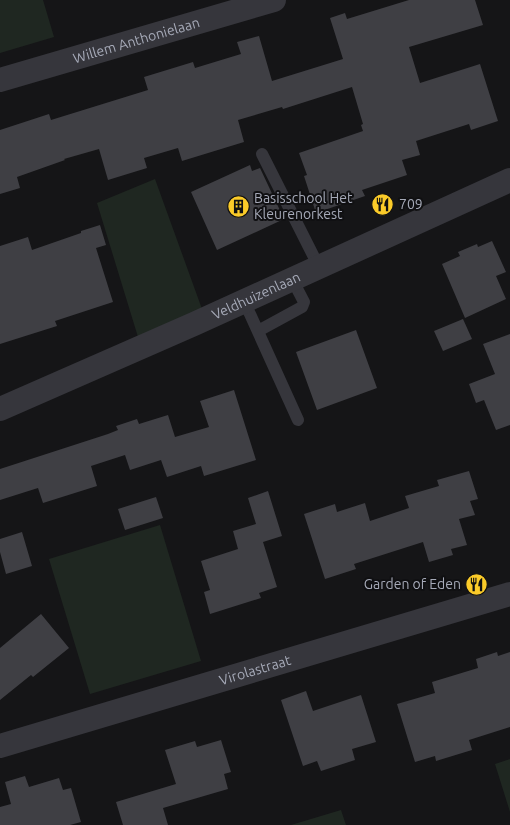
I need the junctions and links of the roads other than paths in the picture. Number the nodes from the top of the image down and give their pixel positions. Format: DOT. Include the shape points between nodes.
graph roads {
  1 [pos="274,0"];
  2 [pos="0,80"];
  3 [pos="262,154"];
  4 [pos="510,180"];
  5 [pos="319,267"];
  6 [pos="292,279"];
  7 [pos="243,302"];
  8 [pos="258,331"];
  9 [pos="0,409"];
  10 [pos="298,420"];
  11 [pos="510,594"];
  12 [pos="0,746"];
  1 -- 2 [label="street, Willem Anthonielaan"];
  3 -- 5 [label="lane"];
  4 -- 5 [label="street, Veldhuizenlaan"];
  5 -- 6 [label="street, Veldhuizenlaan"];
  6 -- 7 [label="street, Veldhuizenlaan"];
  6 -- 8 [label="lane" via="304,302 302,307"];
  7 -- 8 [label="lane"];
  7 -- 9 [label="street, Veldhuizenlaan"];
  8 -- 10 [label="lane"];
  11 -- 12 [label="street, Virolastraat"];
}
